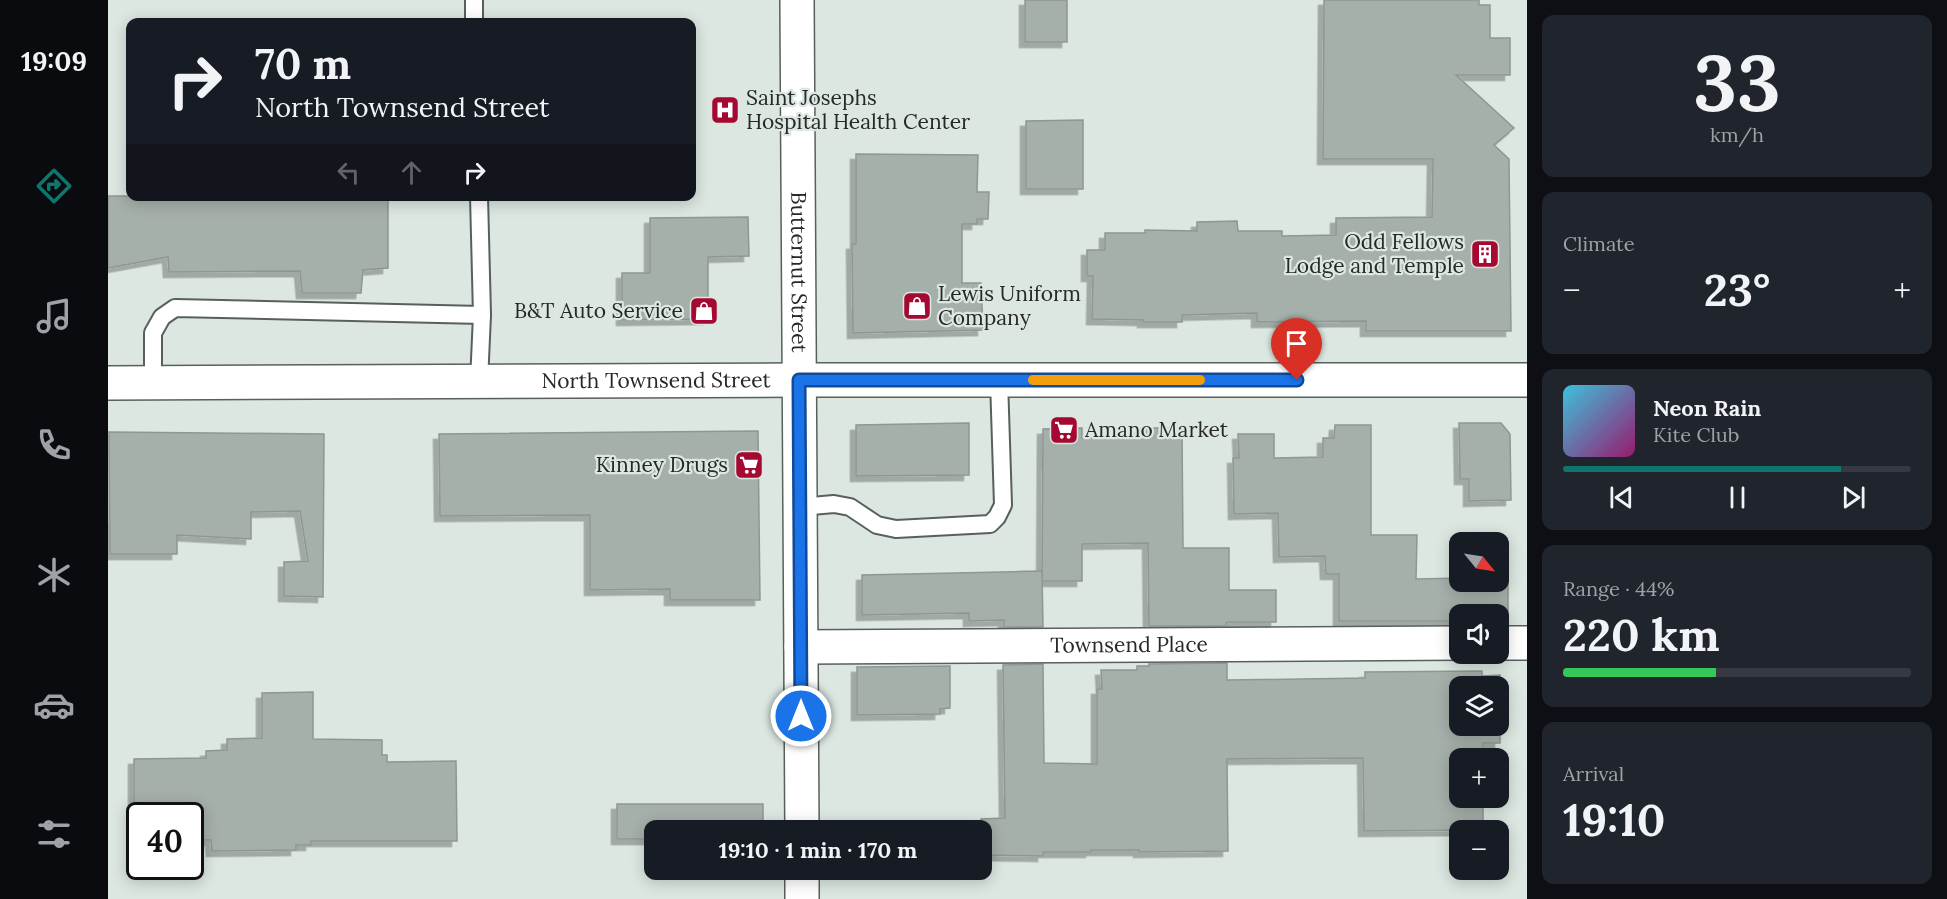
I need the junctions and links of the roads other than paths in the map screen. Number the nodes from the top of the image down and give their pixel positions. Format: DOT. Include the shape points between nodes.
graph roads {
  1 [pos="474,0"];
  2 [pos="797,0"];
  3 [pos="474,18"];
  4 [pos="479,201"];
  5 [pos="482,315"];
  6 [pos="799,380"];
  7 [pos="999,380"];
  8 [pos="1527,380"];
  9 [pos="479,382"];
  10 [pos="108,383"];
  11 [pos="153,383"];
  12 [pos="800,507"];
  13 [pos="1449,643"];
  14 [pos="1509,643"];
  15 [pos="1527,643"];
  16 [pos="801,647"];
  17 [pos="802,820"];
  18 [pos="802,880"];
  19 [pos="802,899"];
  1 -- 3 [label="lane"];
  2 -- 6 [label="street, Butternut Street"];
  4 -- 5 [label="lane"];
  5 -- 9 [label="lane"];
  5 -- 11 [label="lane" via="175,308 162,316 153,333"];
  6 -- 7 [label="street, North Townsend Street"];
  6 -- 9 [label="street, North Townsend Street"];
  6 -- 12 [label="street, Butternut Street"];
  7 -- 8 [label="street, North Townsend Street"];
  7 -- 12 [label="lane" via="1003,505 990,524 896,529 877,525 850,507"];
  9 -- 11 [label="street, North Townsend Street"];
  10 -- 11 [label="street, North Townsend Street"];
  12 -- 16 [label="street, Butternut Street"];
  13 -- 16 [label="street, Townsend Place"];
  14 -- 15 [label="street"];
  16 -- 17 [label="street, Butternut Street"];
  18 -- 19 [label="street"];
}
